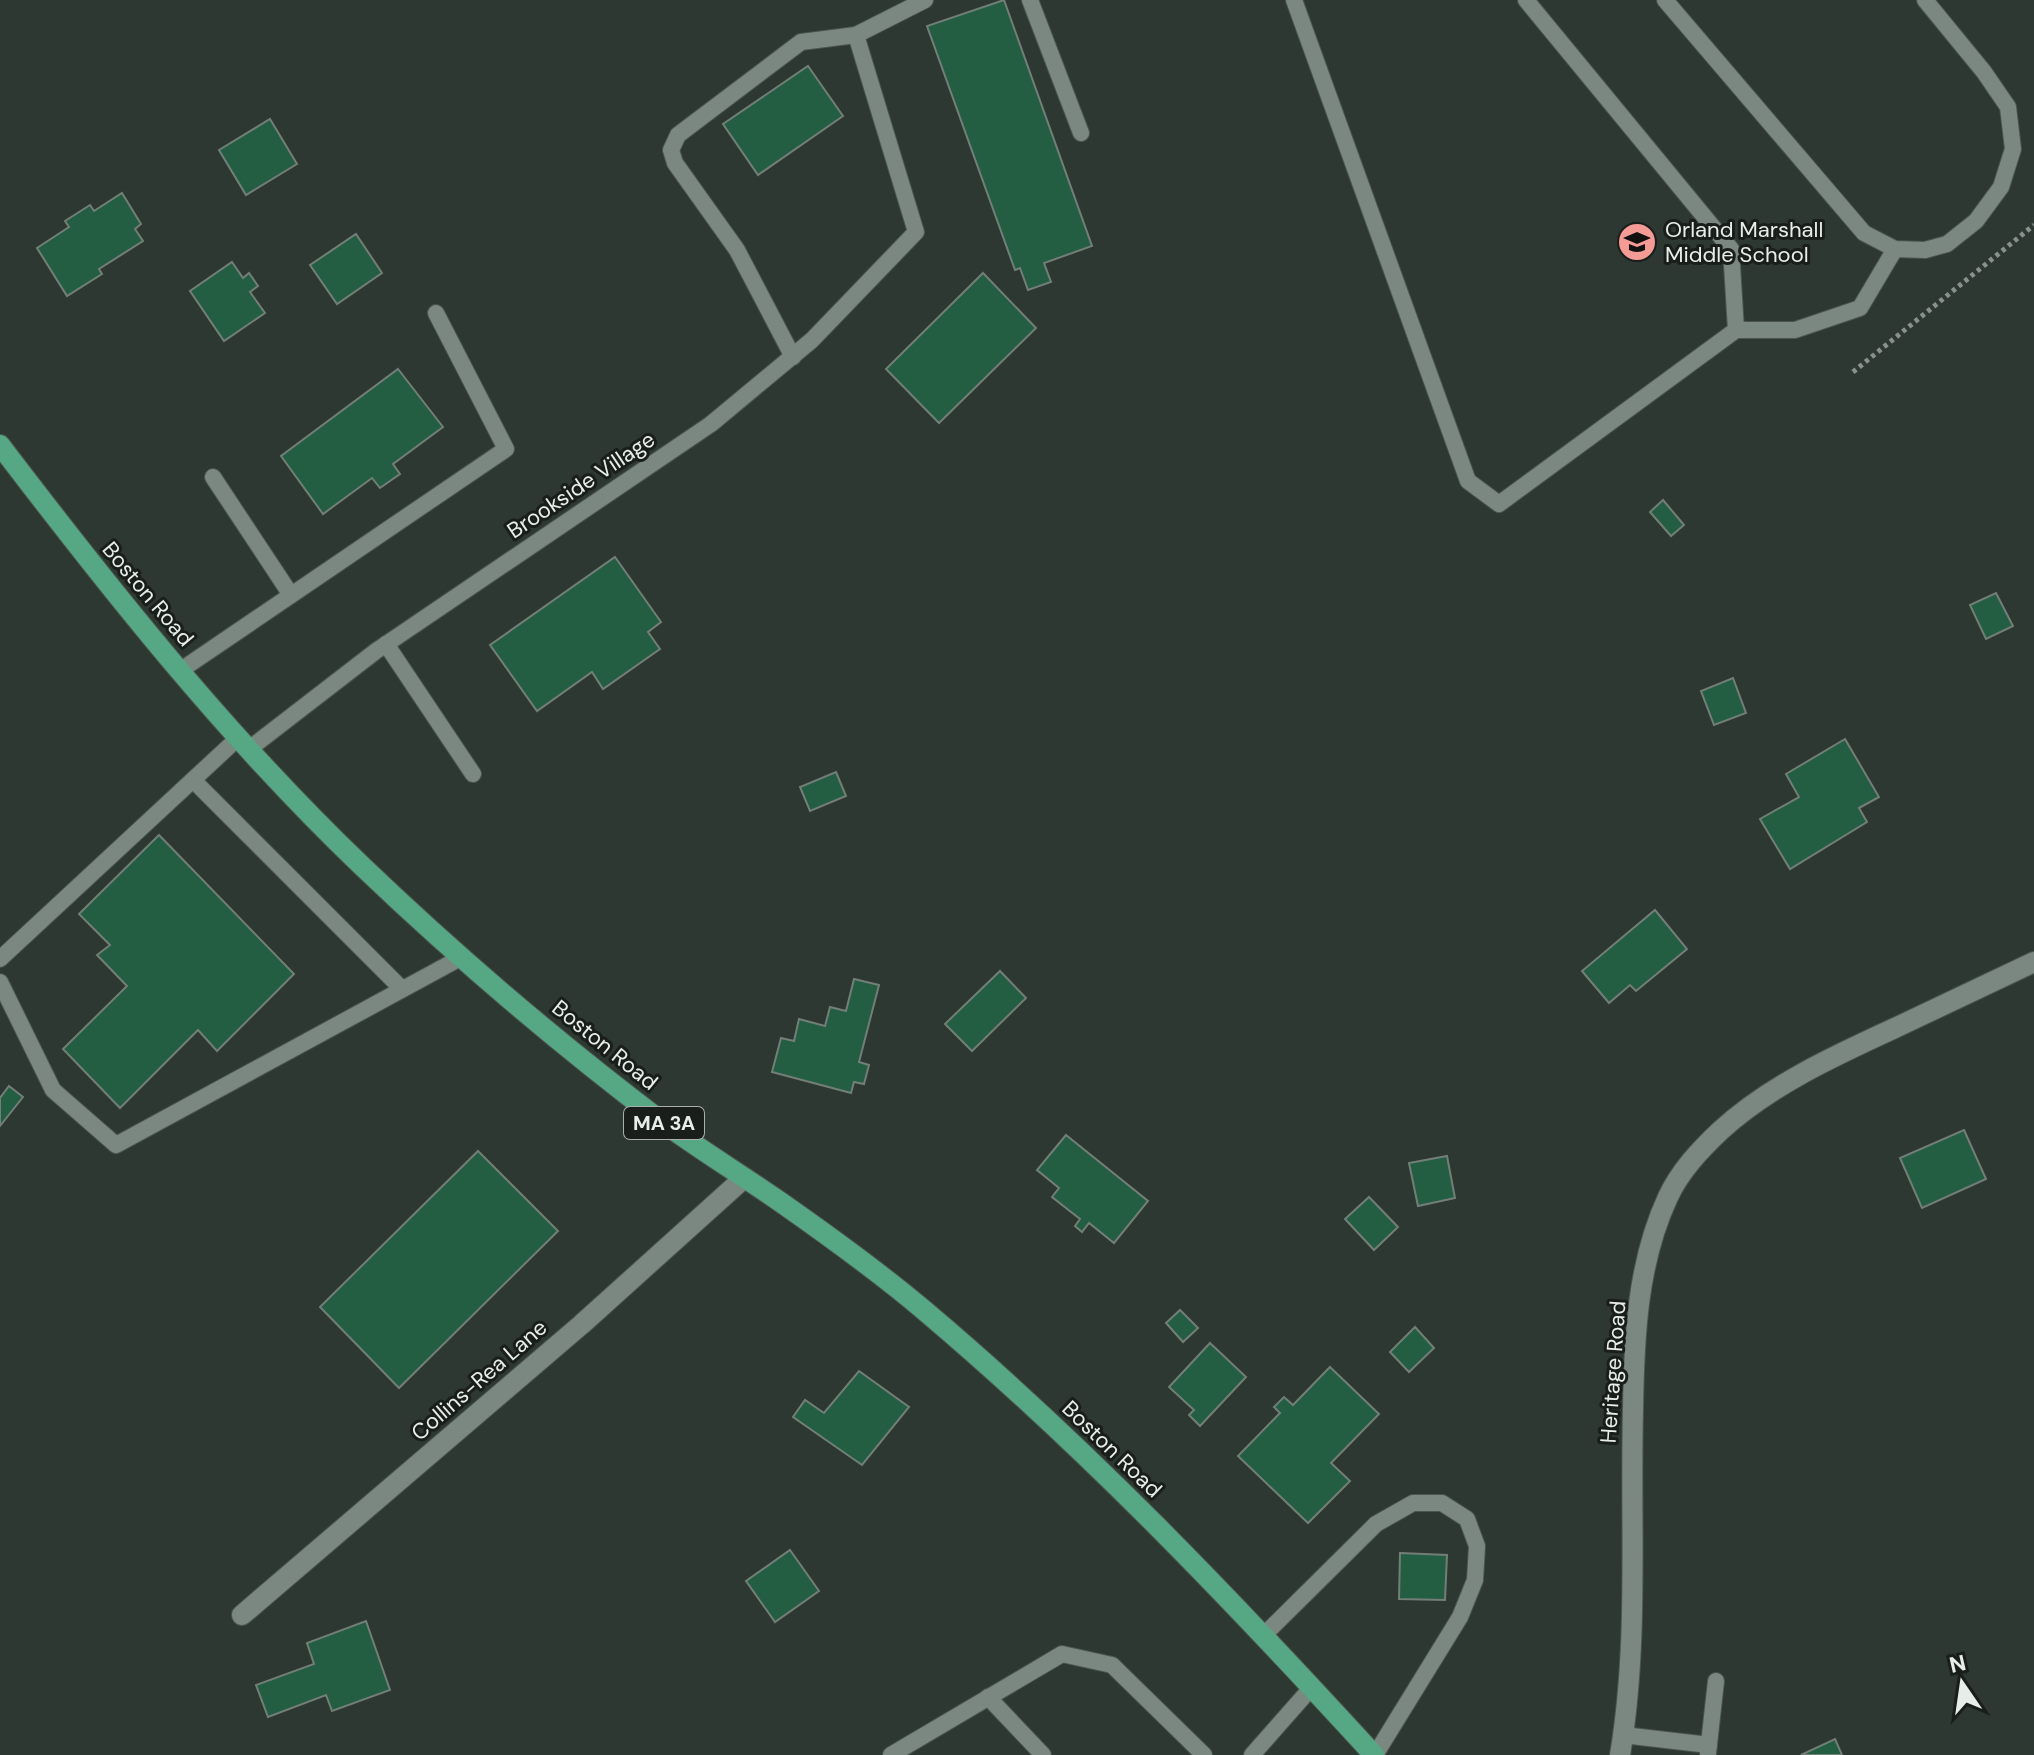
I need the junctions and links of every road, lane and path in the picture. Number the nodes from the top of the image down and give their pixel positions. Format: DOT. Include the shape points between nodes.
graph roads {
  1 [pos="925,0"];
  2 [pos="1030,0"];
  3 [pos="1294,0"];
  4 [pos="1526,0"];
  5 [pos="1665,0"];
  6 [pos="1925,0"];
  7 [pos="856,35"];
  8 [pos="1081,133"];
  9 [pos="2034,225"];
  10 [pos="1895,249"];
  11 [pos="436,313"];
  12 [pos="1736,330"];
  13 [pos="793,357"];
  14 [pos="1853,372"];
  15 [pos="0,445"];
  16 [pos="213,477"];
  17 [pos="291,595"];
  18 [pos="386,644"];
  19 [pos="181,670"];
  20 [pos="244,743"];
  21 [pos="473,774"];
  22 [pos="193,780"];
  23 [pos="462,957"];
  24 [pos="0,959"];
  25 [pos="2034,962"];
  26 [pos="0,982"];
  27 [pos="402,989"];
  28 [pos="744,1178"];
  29 [pos="242,1615"];
  30 [pos="1263,1636"];
  31 [pos="1716,1681"];
  32 [pos="1312,1687"];
  33 [pos="988,1697"];
  34 [pos="1622,1745"];
  35 [pos="1708,1750"];
  36 [pos="891,1755"];
  37 [pos="1043,1755"];
  38 [pos="1204,1755"];
  39 [pos="1252,1755"];
  40 [pos="1374,1755"];
  1 -- 7 [label="lane"];
  2 -- 8 [label="lane"];
  3 -- 12 [label="lane" via="1468,481 1499,504"];
  4 -- 12 [label="lane" via="1731,249"];
  5 -- 10 [label="lane" via="1864,233"];
  6 -- 10 [label="lane" via="2008,107 2013,149 2001,187 1976,221 1947,244"];
  7 -- 13 [label="lane, Brookside Village" via="916,232"];
  7 -- 13 [label="lane" via="801,42 678,135 671,150 737,250"];
  9 -- 14 [label="path"];
  10 -- 12 [label="lane" via="1860,308 1795,330"];
  11 -- 17 [label="lane" via="506,449"];
  13 -- 18 [label="lane, Brookside Village" via="711,424"];
  15 -- 19 [label="main road, Boston Road / MA 3A"];
  16 -- 17 [label="lane"];
  17 -- 19 [label="lane"];
  18 -- 20 [label="lane, Brookside Village"];
  18 -- 21 [label="lane"];
  19 -- 20 [label="main road, Boston Road / MA 3A"];
  20 -- 22 [label="lane, Brookside Village"];
  20 -- 23 [label="main road, Boston Road / MA 3A" via="360,864"];
  22 -- 24 [label="lane, Brookside Village"];
  22 -- 27 [label="lane"];
  23 -- 27 [label="lane"];
  23 -- 28 [label="main road, Boston Road / MA 3A" via="662,1122"];
  25 -- 34 [label="street, Heritage Road" via="1779,1087 1722,1129 1689,1162 1668,1195 1651,1242 1635,1337 1632,1626"];
  26 -- 27 [label="lane" via="53,1090 116,1145"];
  28 -- 29 [label="street, Collins-Rea Lane"];
  28 -- 30 [label="main road, Boston Road / MA 3A" via="921,1308 1027,1401"];
  30 -- 32 [label="main road, Boston Road / MA 3A"];
  30 -- 40 [label="lane" via="1376,1524 1413,1503 1442,1503 1467,1519 1477,1546 1475,1580 1460,1617"];
  31 -- 35 [label="lane"];
  32 -- 39 [label="lane"];
  32 -- 40 [label="main road, Boston Road / MA 3A"];
  33 -- 36 [label="lane"];
  33 -- 37 [label="lane"];
  33 -- 38 [label="lane" via="1062,1654 1112,1665"];
  34 -- 35 [label="lane"];
}
